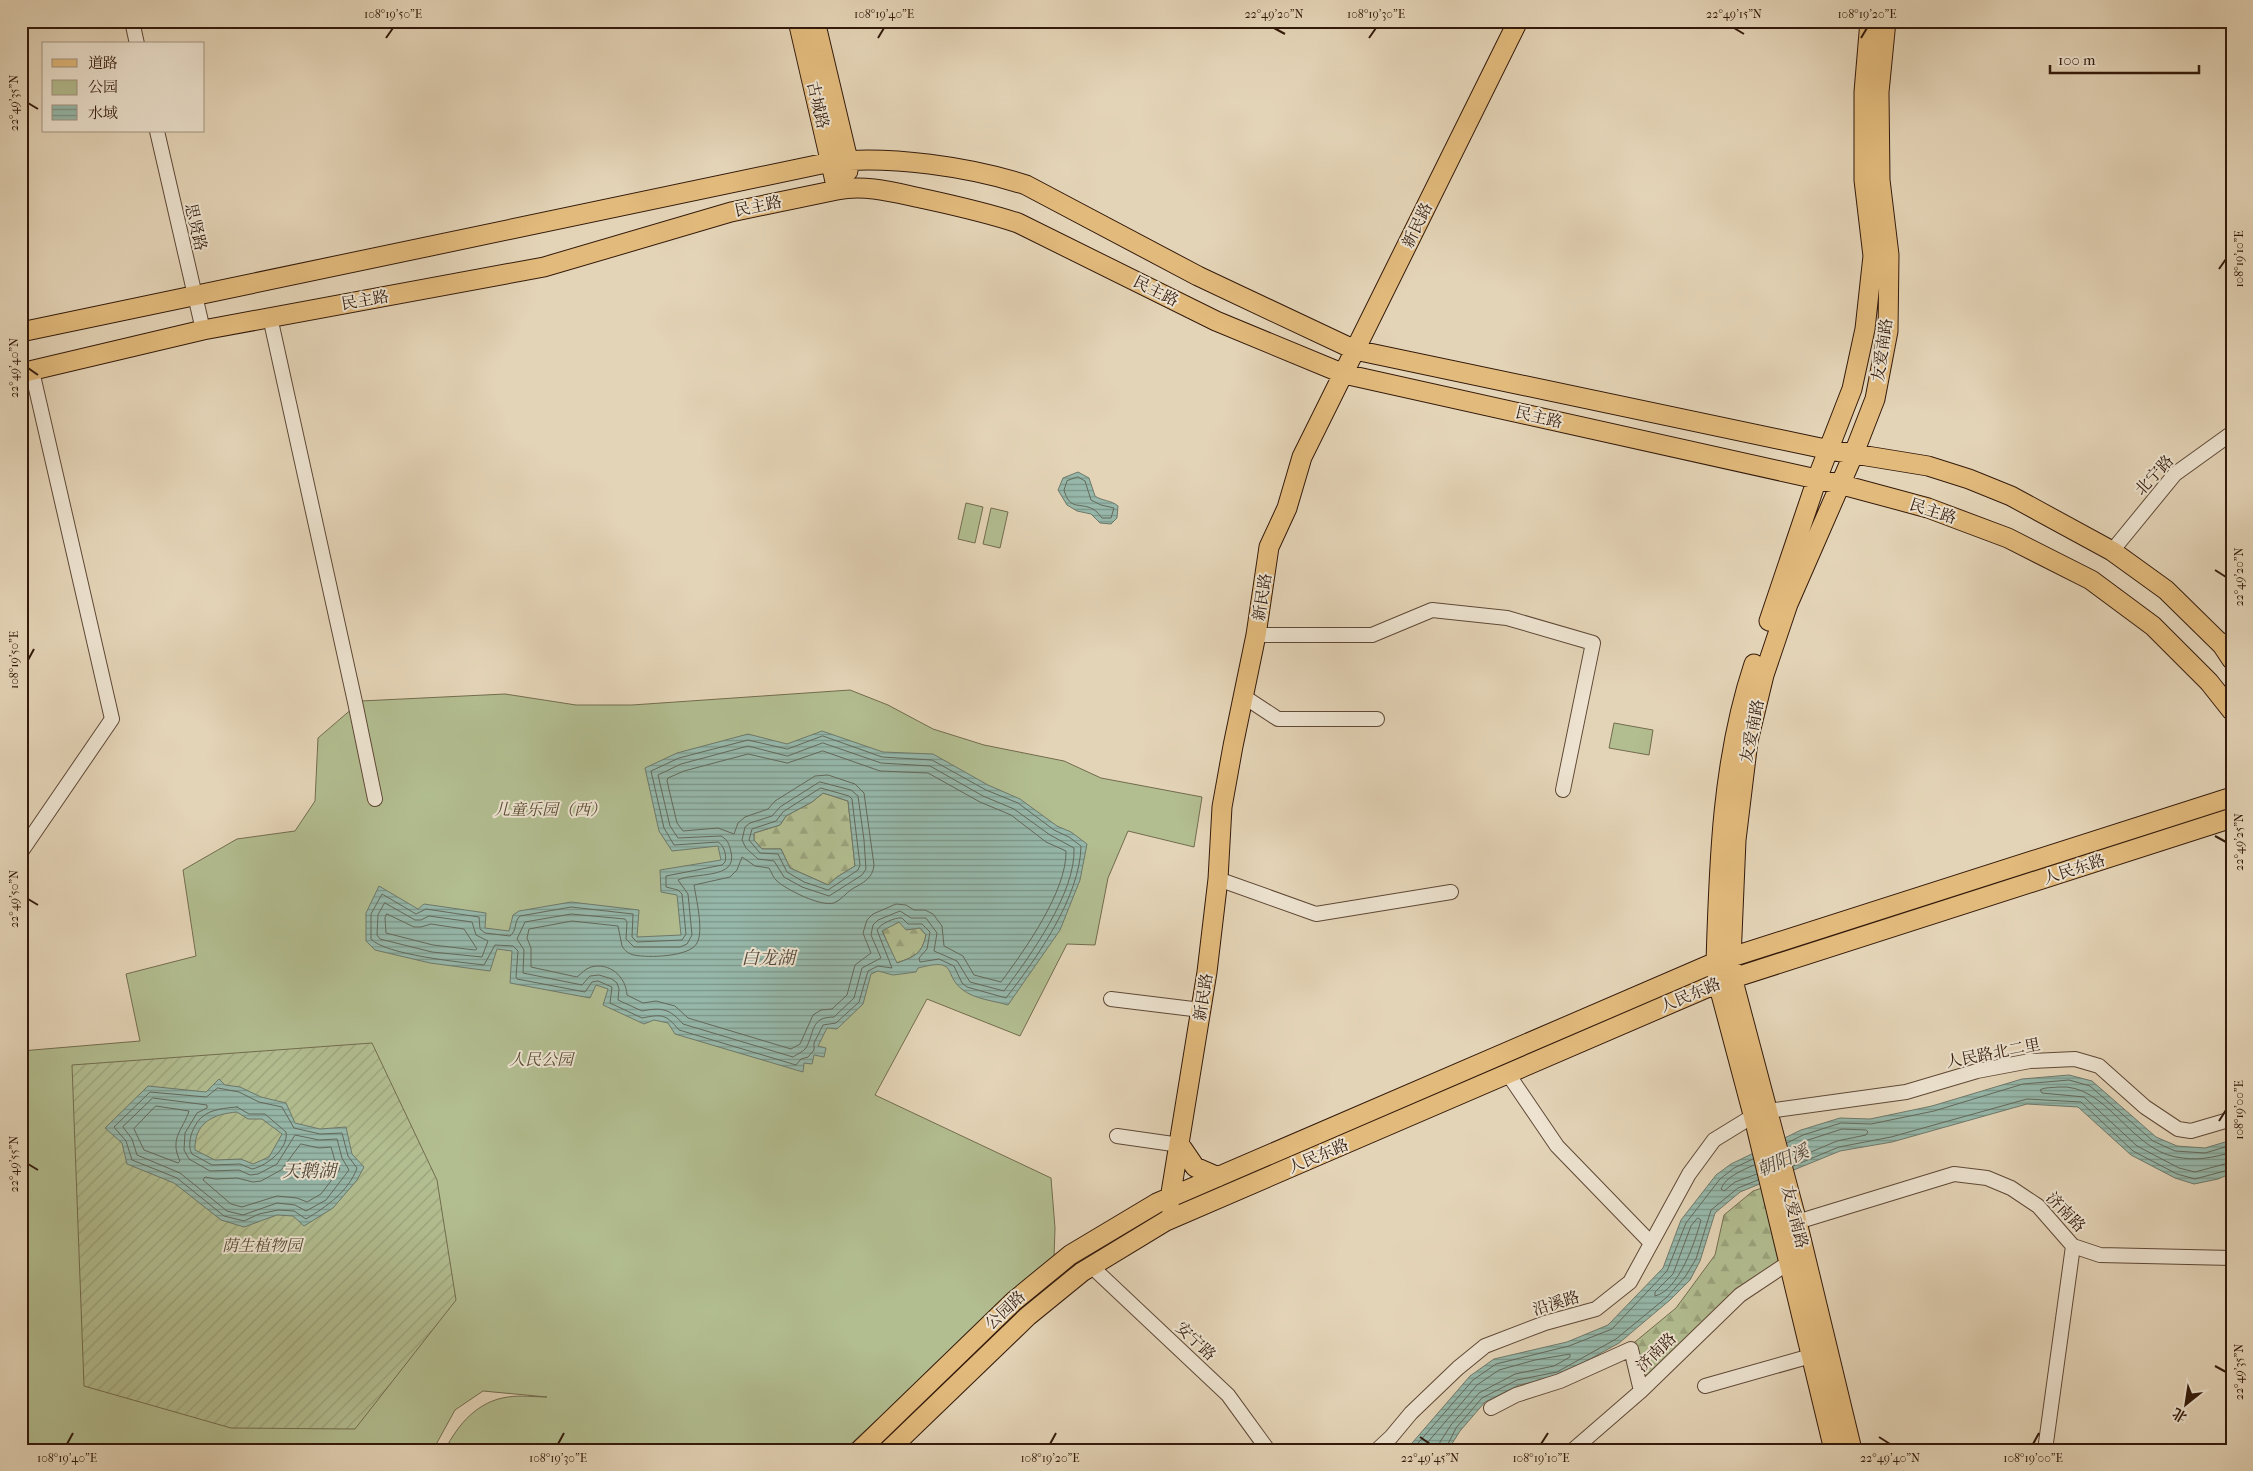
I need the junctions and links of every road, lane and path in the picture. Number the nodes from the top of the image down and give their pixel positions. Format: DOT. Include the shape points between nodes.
graph roads {
  1 [pos="132,21"];
  2 [pos="798,21"];
  3 [pos="815,21"];
  4 [pos="1518,21"];
  5 [pos="1870,21"];
  6 [pos="1886,21"];
  7 [pos="137,42"];
  8 [pos="156,132"];
  9 [pos="839,161"];
  10 [pos="843,188"];
  11 [pos="194,296"];
  12 [pos="270,317"];
  13 [pos="203,330"];
  14 [pos="21,332"];
  15 [pos="1355,350"];
  16 [pos="27,372"];
  17 [pos="1344,374"];
  18 [pos="2232,433"];
  19 [pos="1830,450"];
  20 [pos="1854,453"];
  21 [pos="1818,479"];
  22 [pos="1839,484"];
  23 [pos="2112,551"];
  24 [pos="1256,635"];
  25 [pos="2228,647"];
  26 [pos="1243,696"];
  27 [pos="2232,711"];
  28 [pos="1377,719"];
  29 [pos="1563,790"];
  30 [pos="2232,797"];
  31 [pos="375,800"];
  32 [pos="2232,818"];
  33 [pos="21,852"];
  34 [pos="1218,879"];
  35 [pos="1451,892"];
  36 [pos="1723,960"];
  37 [pos="1725,980"];
  38 [pos="1111,999"];
  39 [pos="1201,1010"];
  40 [pos="1508,1074"];
  41 [pos="1762,1117"];
  42 [pos="2232,1119"];
  43 [pos="1117,1136"];
  44 [pos="1180,1145"];
  45 [pos="1218,1177"];
  46 [pos="1170,1197"];
  47 [pos="1788,1214"];
  48 [pos="1166,1222"];
  49 [pos="1651,1243"];
  50 [pos="2073,1246"];
  51 [pos="2232,1258"];
  52 [pos="1788,1263"];
  53 [pos="1091,1266"];
  54 [pos="1811,1356"];
  55 [pos="1705,1386"];
  56 [pos="1641,1391"];
  57 [pos="1491,1408"];
  58 [pos="860,1450"];
  59 [pos="889,1450"];
  60 [pos="1268,1450"];
  61 [pos="1377,1450"];
  62 [pos="1573,1450"];
  63 [pos="1834,1450"];
  64 [pos="1852,1450"];
  65 [pos="2045,1450"];
  1 -- 7 [label="street"];
  2 -- 9 [label="main road, 古城路"];
  3 -- 9 [label="main road, 古城路"];
  4 -- 15 [label="main road, 新民路"];
  5 -- 19 [label="main road, 友爱南路" via="1864,92 1864,180 1873,256 1865,328 1852,389"];
  6 -- 20 [label="main road, 友爱南路" via="1879,92 1880,180 1889,255 1888,331 1875,399"];
  8 -- 11 [label="street, 思贤路"];
  9 -- 10 [label="main road, 古城路"];
  9 -- 11 [label="main road, 民主路"];
  9 -- 15 [label="main road, 民主路" via="885,160 998,176 1026,185 1198,276"];
  10 -- 12 [label="main road, 民主路" via="731,212 544,267"];
  10 -- 17 [label="main road, 民主路" via="882,190 985,212 1018,223 1216,321"];
  11 -- 13 [label="street, 思贤路"];
  11 -- 14 [label="main road, 民主路"];
  12 -- 13 [label="main road, 民主路"];
  12 -- 31 [label="street"];
  13 -- 16 [label="main road, 民主路"];
  15 -- 17 [label="main road, 新民路"];
  15 -- 19 [label="main road, 民主路"];
  16 -- 33 [label="street" via="112,719"];
  17 -- 21 [label="main road, 民主路"];
  17 -- 24 [label="main road, 新民路" via="1302,457 1287,508 1269,547"];
  18 -- 23 [label="street, 北宁路" via="2175,474"];
  19 -- 20 [label="main road, 民主路"];
  19 -- 21 [label="main road, 友爱南路"];
  20 -- 22 [label="main road, 友爱南路"];
  20 -- 23 [label="main road, 民主路" via="1928,466 1969,479 2011,496"];
  21 -- 22 [label="main road, 民主路"];
  21 -- 36 [label="main road, 友爱南路" via="1752,670 1735,732 1720,838"];
  22 -- 27 [label="main road, 民主路" via="1928,508 2008,538 2091,580 2153,626 2209,682"];
  22 -- 36 [label="main road, 友爱南路" via="1788,604 1764,675 1748,741"];
  23 -- 25 [label="main road, 民主路" via="2166,590"];
  24 -- 26 [label="main road, 新民路"];
  24 -- 29 [label="street" via="1372,635 1432,610 1507,618 1593,643"];
  26 -- 28 [label="street" via="1278,719"];
  26 -- 34 [label="main road, 新民路" via="1222,807"];
  30 -- 36 [label="main road, 人民东路"];
  32 -- 37 [label="main road, 人民东路"];
  34 -- 35 [label="street" via="1316,914"];
  34 -- 39 [label="main road, 新民路"];
  36 -- 37 [label="main road, 友爱南路"];
  36 -- 45 [label="main road, 人民东路"];
  37 -- 40 [label="main road, 人民东路"];
  37 -- 41 [label="main road, 友爱南路"];
  38 -- 39 [label="street"];
  39 -- 44 [label="main road, 新民路"];
  40 -- 48 [label="main road, 人民东路"];
  40 -- 49 [label="street" via="1557,1146"];
  41 -- 42 [label="street, 人民路北二里" via="1906,1092 1977,1071 2030,1061 2075,1058 2099,1066 2145,1107 2178,1129 2191,1130"];
  41 -- 47 [label="main road, 友爱南路"];
  41 -- 49 [label="street, 沿溪路" via="1714,1140 1688,1174"];
  43 -- 44 [label="street"];
  44 -- 45 [label="main road" via="1195,1167"];
  44 -- 46 [label="main road, 新民路"];
  45 -- 46 [label="main road, 人民东路"];
  46 -- 48 [label="main road, 新民路"];
  46 -- 58 [label="main road, 公园路" via="1070,1255 1014,1301"];
  47 -- 50 [label="street, 济南路" via="1954,1174 1987,1178 2011,1188 2038,1206"];
  47 -- 52 [label="main road, 友爱南路"];
  47 -- 64 [label="main road, 友爱南路"];
  48 -- 53 [label="main road, 公园路"];
  49 -- 61 [label="street, 沿溪路" via="1630,1282 1596,1309 1545,1323 1484,1346 1417,1407"];
  50 -- 51 [label="street, 济南路" via="2100,1255"];
  50 -- 65 [label="street"];
  52 -- 54 [label="main road, 友爱南路"];
  52 -- 56 [label="street, 济南路" via="1740,1295"];
  53 -- 59 [label="main road, 公园路" via="1028,1316"];
  53 -- 60 [label="street, 安宁路" via="1228,1395"];
  54 -- 55 [label="street"];
  54 -- 63 [label="main road, 友爱南路"];
  56 -- 57 [label="street" via="1631,1349 1560,1382 1516,1395"];
  56 -- 62 [label="street, 济南路"];
}
